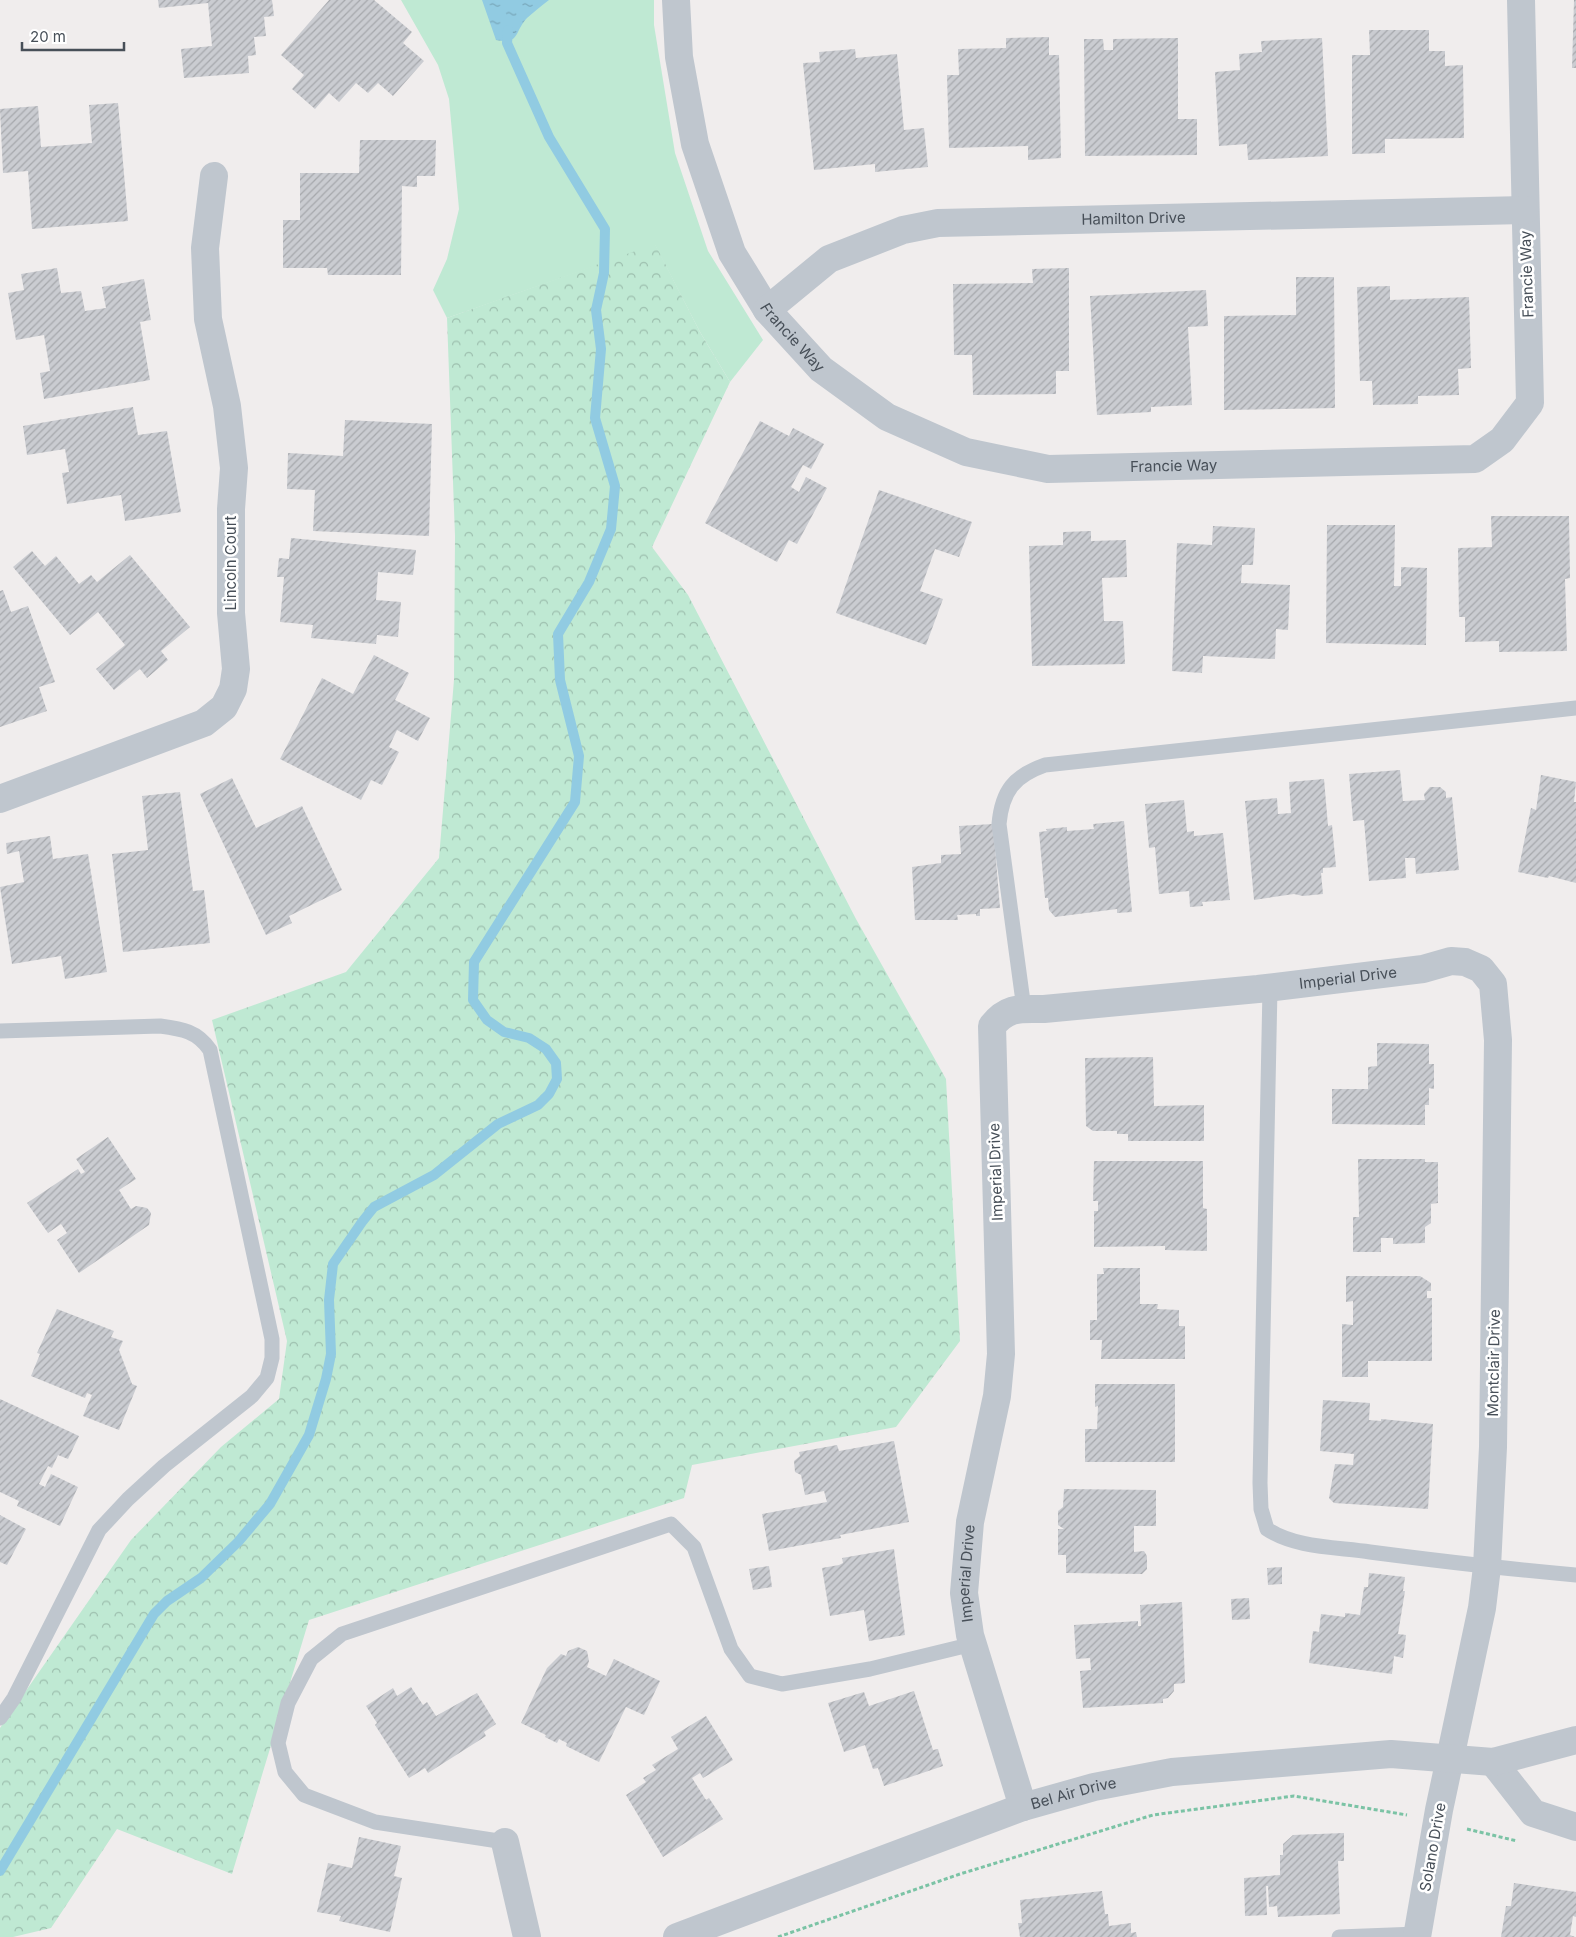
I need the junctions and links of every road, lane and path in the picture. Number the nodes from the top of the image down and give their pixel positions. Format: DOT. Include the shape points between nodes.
graph roads {
  1 [pos="676,0"];
  2 [pos="1521,0"];
  3 [pos="214,176"];
  4 [pos="1525,210"];
  5 [pos="767,310"];
  6 [pos="1576,708"];
  7 [pos="0,799"];
  8 [pos="1482,969"];
  9 [pos="1270,988"];
  10 [pos="1024,1009"];
  11 [pos="0,1031"];
  12 [pos="1487,1567"];
  13 [pos="1576,1575"];
  14 [pos="973,1644"];
  15 [pos="0,1718"];
  16 [pos="1576,1740"];
  17 [pos="1451,1757"];
  18 [pos="1492,1762"];
  19 [pos="1023,1807"];
  20 [pos="1437,1822"];
  21 [pos="1576,1827"];
  22 [pos="505,1842"];
  23 [pos="1520,1842"];
  24 [pos="1417,1936"];
  25 [pos="527,1937"];
  26 [pos="677,1937"];
  27 [pos="778,1937"];
  28 [pos="1339,1937"];
  1 -- 5 [label="street, Francie Way" via="679,57 695,144 732,253"];
  2 -- 4 [label="street, Francie Way"];
  3 -- 7 [label="street, Lincoln Court" via="205,248 208,319 226,406 234,468 231,613 236,669 233,689 224,707 204,723"];
  4 -- 5 [label="street, Hamilton Drive" via="938,223 904,230 829,259"];
  4 -- 5 [label="street, Francie Way" via="1530,403 1502,440 1475,459 1048,469 966,452 887,417 821,369"];
  6 -- 10 [label="lane" via="1044,765 1029,771 1006,793 1000,808 999,824"];
  8 -- 9 [label="street, Imperial Drive" via="1465,962 1451,962 1423,969"];
  8 -- 12 [label="street, Montclair Drive" via="1494,984 1498,1040 1493,1447"];
  9 -- 10 [label="street, Imperial Drive"];
  9 -- 12 [label="lane" via="1260,1483 1261,1509 1267,1529 1280,1538 1318,1545"];
  10 -- 14 [label="street, Imperial Drive" via="1015,1008 1000,1016 992,1026 1001,1354 997,1396 970,1522 964,1593"];
  11 -- 15 [label="lane" via="160,1026 185,1030 202,1038 210,1050 272,1339 267,1378 252,1396 164,1466 99,1530 14,1698"];
  12 -- 13 [label="lane"];
  12 -- 17 [label="street, Montclair Drive" via="1482,1608"];
  14 -- 19 [label="street, Imperial Drive"];
  14 -- 22 [label="lane" via="870,1669 782,1684 750,1676 731,1650 694,1547 671,1524 342,1634 311,1659 288,1703 278,1743 285,1772 304,1795 376,1822"];
  16 -- 18 [label="street, Bel Air Drive"];
  17 -- 18 [label="street, Bel Air Drive"];
  17 -- 19 [label="street, Bel Air Drive" via="1391,1754 1172,1772 1094,1787"];
  17 -- 20 [label="street, Solano Drive"];
  18 -- 21 [label="street" via="1533,1813"];
  19 -- 26 [label="street, Bel Air Drive"];
  20 -- 23 [label="path"];
  20 -- 24 [label="street, Solano Drive"];
  20 -- 27 [label="path" via="1294,1796 1153,1815 960,1874"];
  22 -- 25 [label="street"];
  24 -- 28 [label="lane"];
}
